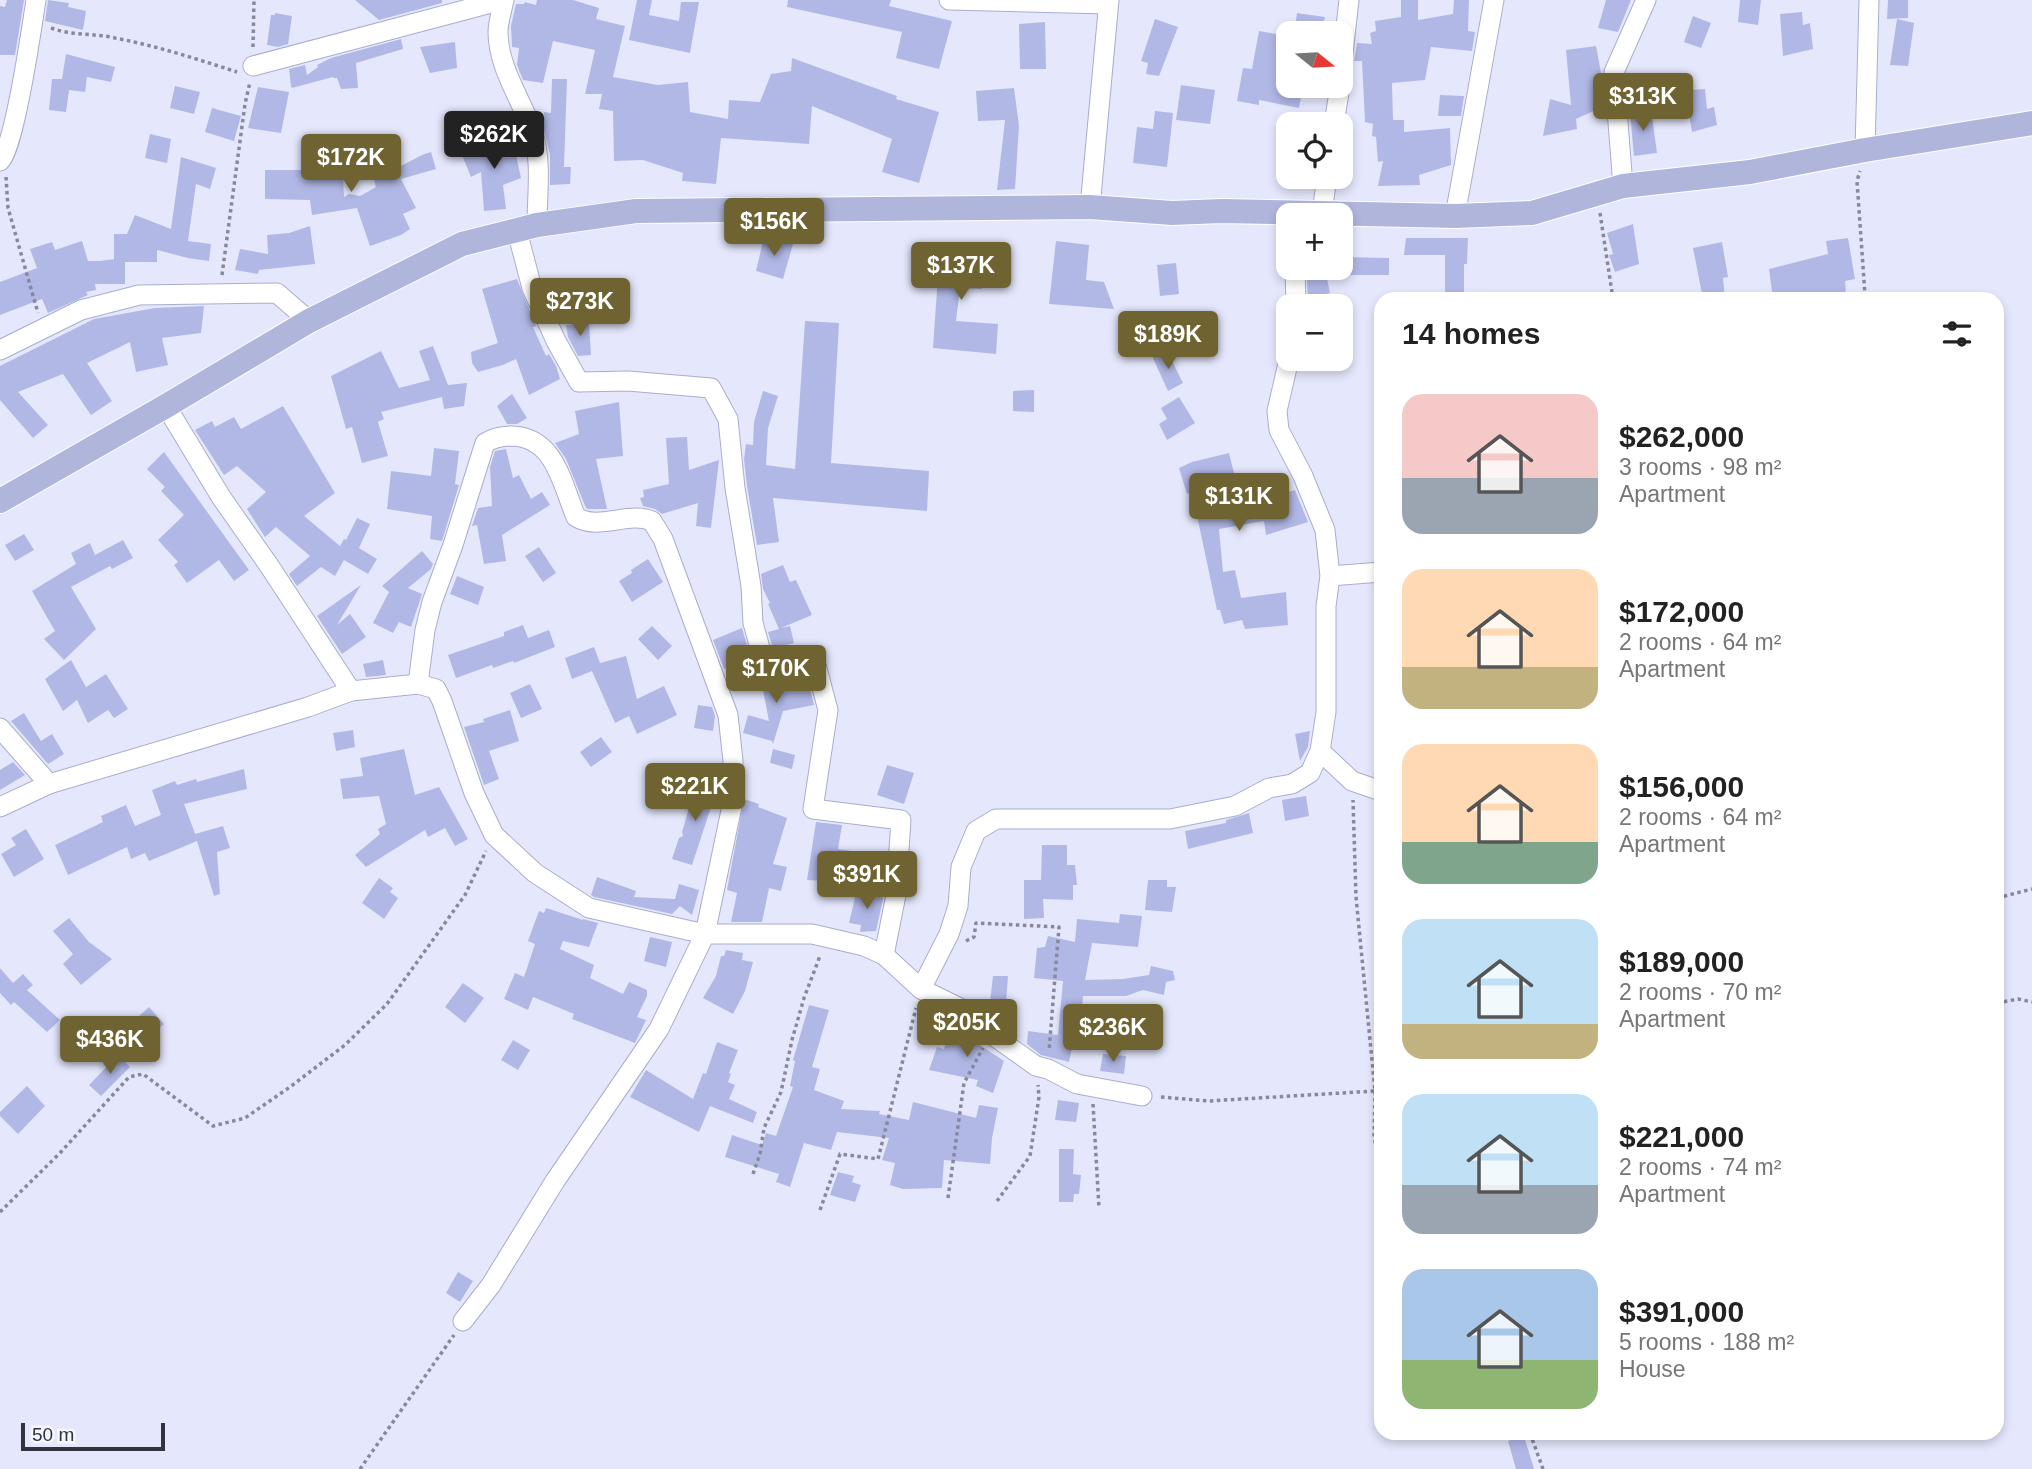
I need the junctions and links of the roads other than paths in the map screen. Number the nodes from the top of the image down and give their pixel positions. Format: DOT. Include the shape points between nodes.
graph roads {
  1 [pos="36,0"];
  2 [pos="503,0"];
  3 [pos="949,0"];
  4 [pos="1349,0"];
  5 [pos="1494,0"];
  6 [pos="1646,0"];
  7 [pos="1869,0"];
  8 [pos="1108,2"];
  9 [pos="1347,21"];
  10 [pos="252,71"];
  11 [pos="2032,123"];
  12 [pos="1866,150"];
  13 [pos="2,160"];
  14 [pos="1623,186"];
  15 [pos="1090,207"];
  16 [pos="1276,213"];
  17 [pos="1353,213"];
  18 [pos="1455,216"];
  19 [pos="527,228"];
  20 [pos="309,321"];
  21 [pos="0,350"];
  22 [pos="1286,371"];
  23 [pos="166,406"];
  24 [pos="0,501"];
  25 [pos="1374,573"];
  26 [pos="1330,576"];
  27 [pos="418,684"];
  28 [pos="351,691"];
  29 [pos="0,728"];
  30 [pos="1320,751"];
  31 [pos="49,784"];
  32 [pos="1374,789"];
  33 [pos="0,807"];
  34 [pos="705,934"];
  35 [pos="884,955"];
  36 [pos="921,989"];
  37 [pos="1142,1096"];
  38 [pos="463,1321"];
  1 -- 13 [label="street"];
  2 -- 10 [label="street"];
  2 -- 19 [label="street" via="498,31 502,55 534,136 538,165"];
  3 -- 8 [label="street"];
  4 -- 9 [label="street"];
  5 -- 18 [label="street"];
  6 -- 14 [label="street" via="1614,72"];
  7 -- 12 [label="street"];
  8 -- 15 [label="street"];
  11 -- 12 [label="main road"];
  12 -- 14 [label="main road" via="1750,172"];
  14 -- 18 [label="main road" via="1532,213"];
  15 -- 16 [label="main road"];
  15 -- 19 [label="main road" via="636,211"];
  17 -- 18 [label="main road"];
  19 -- 20 [label="main road" via="462,244"];
  19 -- 35 [label="street" via="532,288 579,382 628,380 711,388 728,419 753,624 763,659 816,665 828,710 813,809 901,820 896,895"];
  20 -- 21 [label="street" via="277,293 139,295 81,310"];
  20 -- 23 [label="main road"];
  22 -- 26 [label="street" via="1277,411 1279,430 1325,530"];
  23 -- 24 [label="main road"];
  23 -- 28 [label="street"];
  25 -- 26 [label="street"];
  26 -- 30 [label="street" via="1326,712"];
  27 -- 28 [label="street"];
  27 -- 34 [label="street" via="436,689 474,793 495,835 535,873 589,908"];
  27 -- 34 [label="street" via="432,602 485,443 519,436 545,447 576,517 582,521 638,517 652,522 663,539 728,715 732,806"];
  28 -- 31 [label="street"];
  29 -- 31 [label="street"];
  30 -- 32 [label="street" via="1352,781"];
  30 -- 36 [label="street" via="1311,774 1235,806 1170,819 996,819 976,831 961,867 958,906 949,934"];
  31 -- 33 [label="street"];
  34 -- 35 [label="street" via="813,934"];
  34 -- 38 [label="street" via="659,1029"];
  35 -- 36 [label="street"];
  36 -- 37 [label="street" via="962,1009 991,1034 1077,1084"];
}
